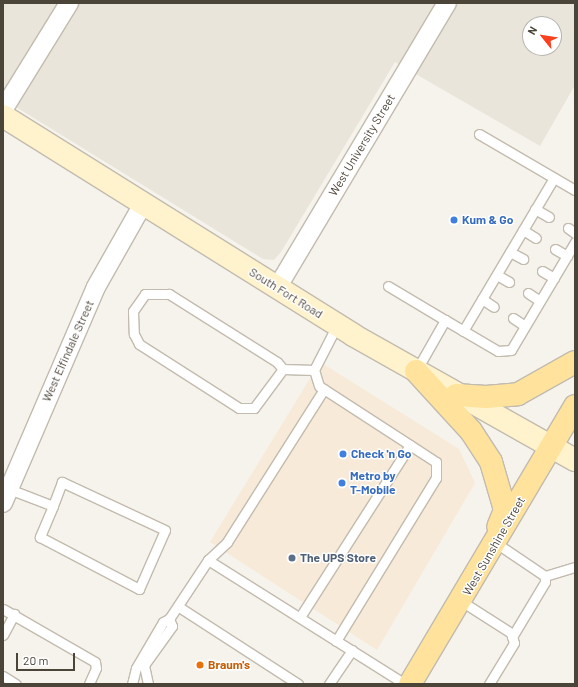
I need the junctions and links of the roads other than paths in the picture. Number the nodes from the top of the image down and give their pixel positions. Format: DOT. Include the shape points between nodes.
graph roads {
  1 [pos="69,3"];
  2 [pos="447,3"];
  3 [pos="3,110"];
  4 [pos="3,116"];
  5 [pos="479,134"];
  6 [pos="554,178"];
  7 [pos="575,190"];
  8 [pos="143,204"];
  9 [pos="535,209"];
  10 [pos="549,217"];
  11 [pos="523,230"];
  12 [pos="536,238"];
  13 [pos="575,242"];
  14 [pos="555,249"];
  15 [pos="510,252"];
  16 [pos="566,256"];
  17 [pos="523,259"];
  18 [pos="542,271"];
  19 [pos="497,275"];
  20 [pos="554,278"];
  21 [pos="510,282"];
  22 [pos="388,286"];
  23 [pos="276,288"];
  24 [pos="528,293"];
  25 [pos="482,300"];
  26 [pos="540,301"];
  27 [pos="494,307"];
  28 [pos="513,318"];
  29 [pos="446,320"];
  30 [pos="337,325"];
  31 [pos="525,326"];
  32 [pos="463,331"];
  33 [pos="575,362"];
  34 [pos="283,369"];
  35 [pos="314,370"];
  36 [pos="416,371"];
  37 [pos="324,389"];
  38 [pos="456,395"];
  39 [pos="575,406"];
  40 [pos="410,445"];
  41 [pos="551,447"];
  42 [pos="575,460"];
  43 [pos="6,496"];
  44 [pos="53,506"];
  45 [pos="496,542"];
  46 [pos="208,560"];
  47 [pos="482,567"];
  48 [pos="575,567"];
  49 [pos="545,576"];
  50 [pos="461,601"];
  51 [pos="179,607"];
  52 [pos="3,609"];
  53 [pos="14,614"];
  54 [pos="300,617"];
  55 [pos="170,619"];
  56 [pos="3,635"];
  57 [pos="512,637"];
  58 [pos="336,640"];
  59 [pos="352,650"];
  60 [pos="3,676"];
  61 [pos="16,684"];
  62 [pos="89,684"];
  63 [pos="132,684"];
  64 [pos="148,684"];
  65 [pos="298,684"];
  66 [pos="329,684"];
  67 [pos="405,684"];
  68 [pos="410,684"];
  69 [pos="489,684"];
  1 -- 3 [label="street"];
  2 -- 23 [label="street, West University Street"];
  4 -- 8 [label="street, South Fort Road"];
  5 -- 6 [label="lane"];
  6 -- 7 [label="lane"];
  6 -- 9 [label="lane"];
  8 -- 23 [label="street, South Fort Road"];
  8 -- 43 [label="street, West Elfindale Street" via="96,287"];
  9 -- 10 [label="lane"];
  9 -- 11 [label="lane"];
  11 -- 12 [label="lane"];
  11 -- 15 [label="lane"];
  13 -- 16 [label="lane"];
  14 -- 16 [label="lane"];
  15 -- 17 [label="lane"];
  15 -- 19 [label="lane"];
  16 -- 20 [label="lane"];
  18 -- 20 [label="lane"];
  19 -- 21 [label="lane"];
  19 -- 25 [label="lane"];
  20 -- 26 [label="lane"];
  22 -- 29 [label="lane"];
  23 -- 30 [label="street, South Fort Road"];
  24 -- 26 [label="lane"];
  25 -- 27 [label="lane"];
  25 -- 32 [label="lane"];
  26 -- 31 [label="lane"];
  28 -- 31 [label="lane"];
  29 -- 32 [label="lane"];
  29 -- 36 [label="lane"];
  30 -- 35 [label="lane"];
  30 -- 36 [label="street, South Fort Road"];
  31 -- 32 [label="lane" via="511,350 504,351"];
  33 -- 38 [label="main road" via="518,394 486,397"];
  34 -- 34 [label="lane" via="254,408 239,408 139,344 134,334 133,311 145,294 169,294 277,362"];
  34 -- 35 [label="lane"];
  35 -- 37 [label="lane" via="315,378"];
  36 -- 38 [label="street, South Fort Road"];
  36 -- 47 [label="main road" via="471,431 497,476 505,510"];
  37 -- 40 [label="lane"];
  37 -- 46 [label="lane" via="227,542"];
  38 -- 41 [label="street, South Fort Road"];
  39 -- 41 [label="main road, West Sunshine Street"];
  40 -- 54 [label="lane"];
  40 -- 58 [label="lane" via="436,462 436,478"];
  41 -- 42 [label="street, South Fort Road"];
  41 -- 45 [label="main road, West Sunshine Street"];
  43 -- 44 [label="lane"];
  44 -- 44 [label="lane" via="40,537 139,589 165,530 62,482"];
  45 -- 47 [label="main road, West Sunshine Street"];
  45 -- 49 [label="lane"];
  46 -- 51 [label="lane"];
  46 -- 54 [label="lane"];
  47 -- 50 [label="main road, West Sunshine Street"];
  48 -- 49 [label="lane"];
  49 -- 57 [label="lane" via="545,582"];
  50 -- 57 [label="lane" via="511,633"];
  50 -- 68 [label="main road, West Sunshine Street"];
  51 -- 55 [label="lane"];
  51 -- 65 [label="lane"];
  52 -- 53 [label="lane"];
  53 -- 56 [label="lane"];
  53 -- 62 [label="lane" via="95,662 96,668"];
  54 -- 58 [label="lane"];
  55 -- 63 [label="lane" via="162,622 136,668"];
  55 -- 64 [label="lane" via="172,626 144,665"];
  57 -- 69 [label="lane" via="514,643"];
  58 -- 59 [label="lane"];
  59 -- 66 [label="lane"];
  59 -- 67 [label="lane"];
  60 -- 61 [label="lane"];
}
